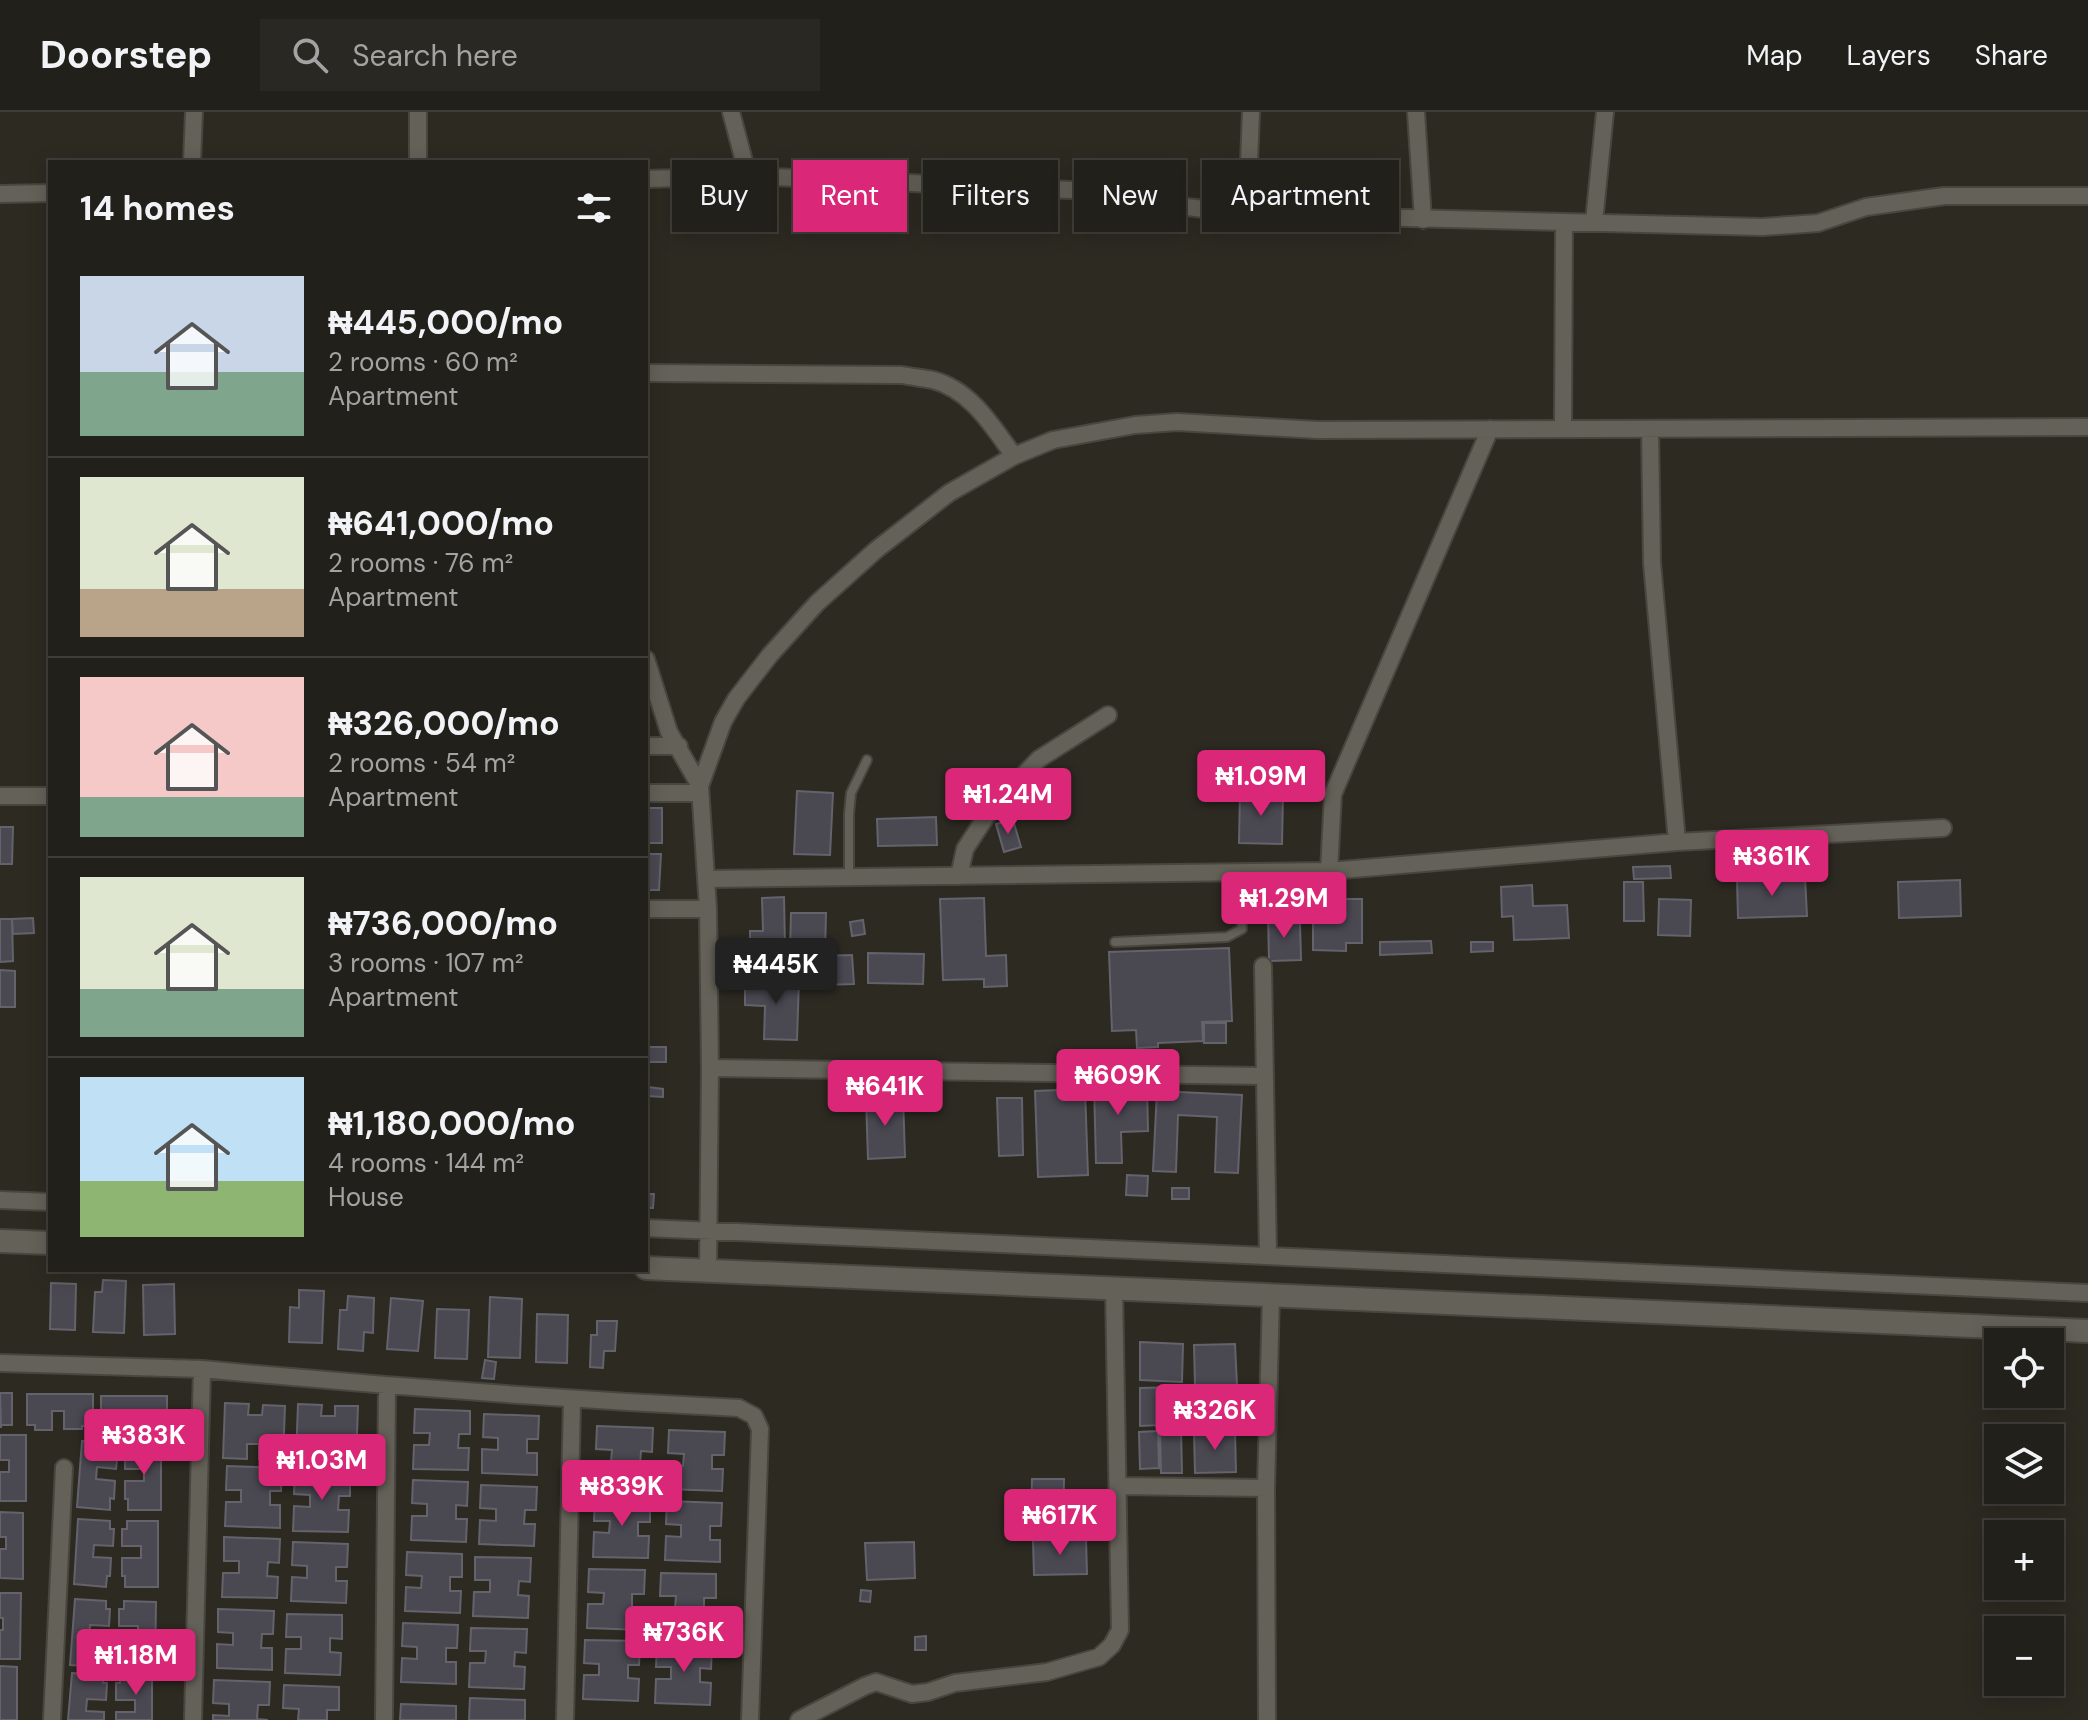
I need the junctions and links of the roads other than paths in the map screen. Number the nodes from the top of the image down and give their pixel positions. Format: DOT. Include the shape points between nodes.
graph roads {
  1 [pos="194,112"];
  2 [pos="418,112"];
  3 [pos="731,112"];
  4 [pos="1251,112"];
  5 [pos="1416,112"];
  6 [pos="1605,112"];
  7 [pos="192,160"];
  8 [pos="418,160"];
  9 [pos="744,160"];
  10 [pos="1249,160"];
  11 [pos="777,177"];
  12 [pos="672,178"];
  13 [pos="648,179"];
  14 [pos="48,193"];
  15 [pos="0,194"];
  16 [pos="2088,196"];
  17 [pos="1202,209"];
  18 [pos="1399,219"];
  19 [pos="1423,220"];
  20 [pos="1594,222"];
  21 [pos="1564,223"];
  22 [pos="648,373"];
  23 [pos="2088,427"];
  24 [pos="1490,429"];
  25 [pos="1563,429"];
  26 [pos="1650,429"];
  27 [pos="1014,456"];
  28 [pos="648,665"];
  29 [pos="1108,715"];
  30 [pos="648,746"];
  31 [pos="679,746"];
  32 [pos="867,760"];
  33 [pos="700,789"];
  34 [pos="648,793"];
  35 [pos="0,796"];
  36 [pos="48,796"];
  37 [pos="1943,828"];
  38 [pos="1677,842"];
  39 [pos="1329,871"];
  40 [pos="1241,872"];
  41 [pos="959,876"];
  42 [pos="849,877"];
  43 [pos="707,879"];
  44 [pos="648,909"];
  45 [pos="708,909"];
  46 [pos="1115,942"];
  47 [pos="1263,966"];
  48 [pos="710,1068"];
  49 [pos="1265,1076"];
  50 [pos="0,1200"];
  51 [pos="48,1202"];
  52 [pos="648,1228"];
  53 [pos="709,1231"];
  54 [pos="0,1241"];
  55 [pos="48,1243"];
  56 [pos="1268,1256"];
  57 [pos="648,1268"];
  58 [pos="708,1271"];
  59 [pos="1114,1288"];
  60 [pos="2088,1293"];
  61 [pos="1271,1295"];
  62 [pos="2088,1331"];
  63 [pos="0,1363"];
  64 [pos="202,1369"];
  65 [pos="387,1386"];
  66 [pos="572,1400"];
  67 [pos="64,1468"];
  68 [pos="1119,1486"];
  69 [pos="1266,1488"];
  70 [pos="52,1720"];
  71 [pos="193,1720"];
  72 [pos="384,1720"];
  73 [pos="565,1720"];
  74 [pos="750,1720"];
  75 [pos="799,1720"];
  76 [pos="1267,1720"];
  1 -- 7 [label="street"];
  2 -- 8 [label="street"];
  3 -- 9 [label="street"];
  4 -- 10 [label="street"];
  5 -- 19 [label="street"];
  6 -- 20 [label="street"];
  11 -- 17 [label="street" via="1094,191"];
  12 -- 13 [label="street"];
  14 -- 15 [label="street"];
  16 -- 20 [label="street" via="1944,196 1866,207 1818,223 1762,227"];
  18 -- 19 [label="street"];
  19 -- 21 [label="street"];
  20 -- 21 [label="street"];
  21 -- 25 [label="street"];
  22 -- 27 [label="street" via="902,375 936,381 985,415"];
  23 -- 26 [label="street"];
  24 -- 25 [label="street"];
  24 -- 27 [label="street" via="1318,430 1177,422 1053,440"];
  24 -- 39 [label="street" via="1333,794"];
  25 -- 26 [label="street"];
  26 -- 38 [label="street" via="1652,563"];
  27 -- 33 [label="street" via="949,493 817,603 736,699"];
  28 -- 31 [label="street" via="669,732"];
  29 -- 41 [label="street" via="1039,759 991,809 965,849"];
  30 -- 31 [label="street"];
  31 -- 33 [label="street"];
  32 -- 42 [label="lane" via="851,793"];
  33 -- 34 [label="street"];
  33 -- 43 [label="street"];
  35 -- 36 [label="street"];
  37 -- 38 [label="street"];
  38 -- 39 [label="street"];
  39 -- 40 [label="street"];
  40 -- 41 [label="street"];
  40 -- 46 [label="lane" via="1242,929 1235,934"];
  41 -- 42 [label="street"];
  42 -- 43 [label="street"];
  43 -- 45 [label="street"];
  44 -- 45 [label="street"];
  45 -- 48 [label="street"];
  47 -- 49 [label="street"];
  48 -- 49 [label="street"];
  48 -- 53 [label="street"];
  49 -- 56 [label="street"];
  50 -- 51 [label="street"];
  52 -- 53 [label="street"];
  53 -- 56 [label="street"];
  53 -- 58 [label="street"];
  54 -- 55 [label="main road"];
  56 -- 60 [label="street"];
  57 -- 58 [label="main road"];
  58 -- 59 [label="main road"];
  59 -- 61 [label="main road"];
  59 -- 68 [label="street"];
  61 -- 62 [label="main road"];
  61 -- 69 [label="street"];
  63 -- 64 [label="street"];
  64 -- 65 [label="street"];
  64 -- 71 [label="street"];
  65 -- 66 [label="street"];
  65 -- 72 [label="street"];
  66 -- 73 [label="street"];
  66 -- 74 [label="street" via="739,1408 754,1416 760,1429"];
  67 -- 70 [label="street"];
  68 -- 69 [label="street"];
  68 -- 75 [label="street" via="1120,1630 1099,1657 1047,1672 912,1694 876,1682"];
  69 -- 76 [label="street"];
}
